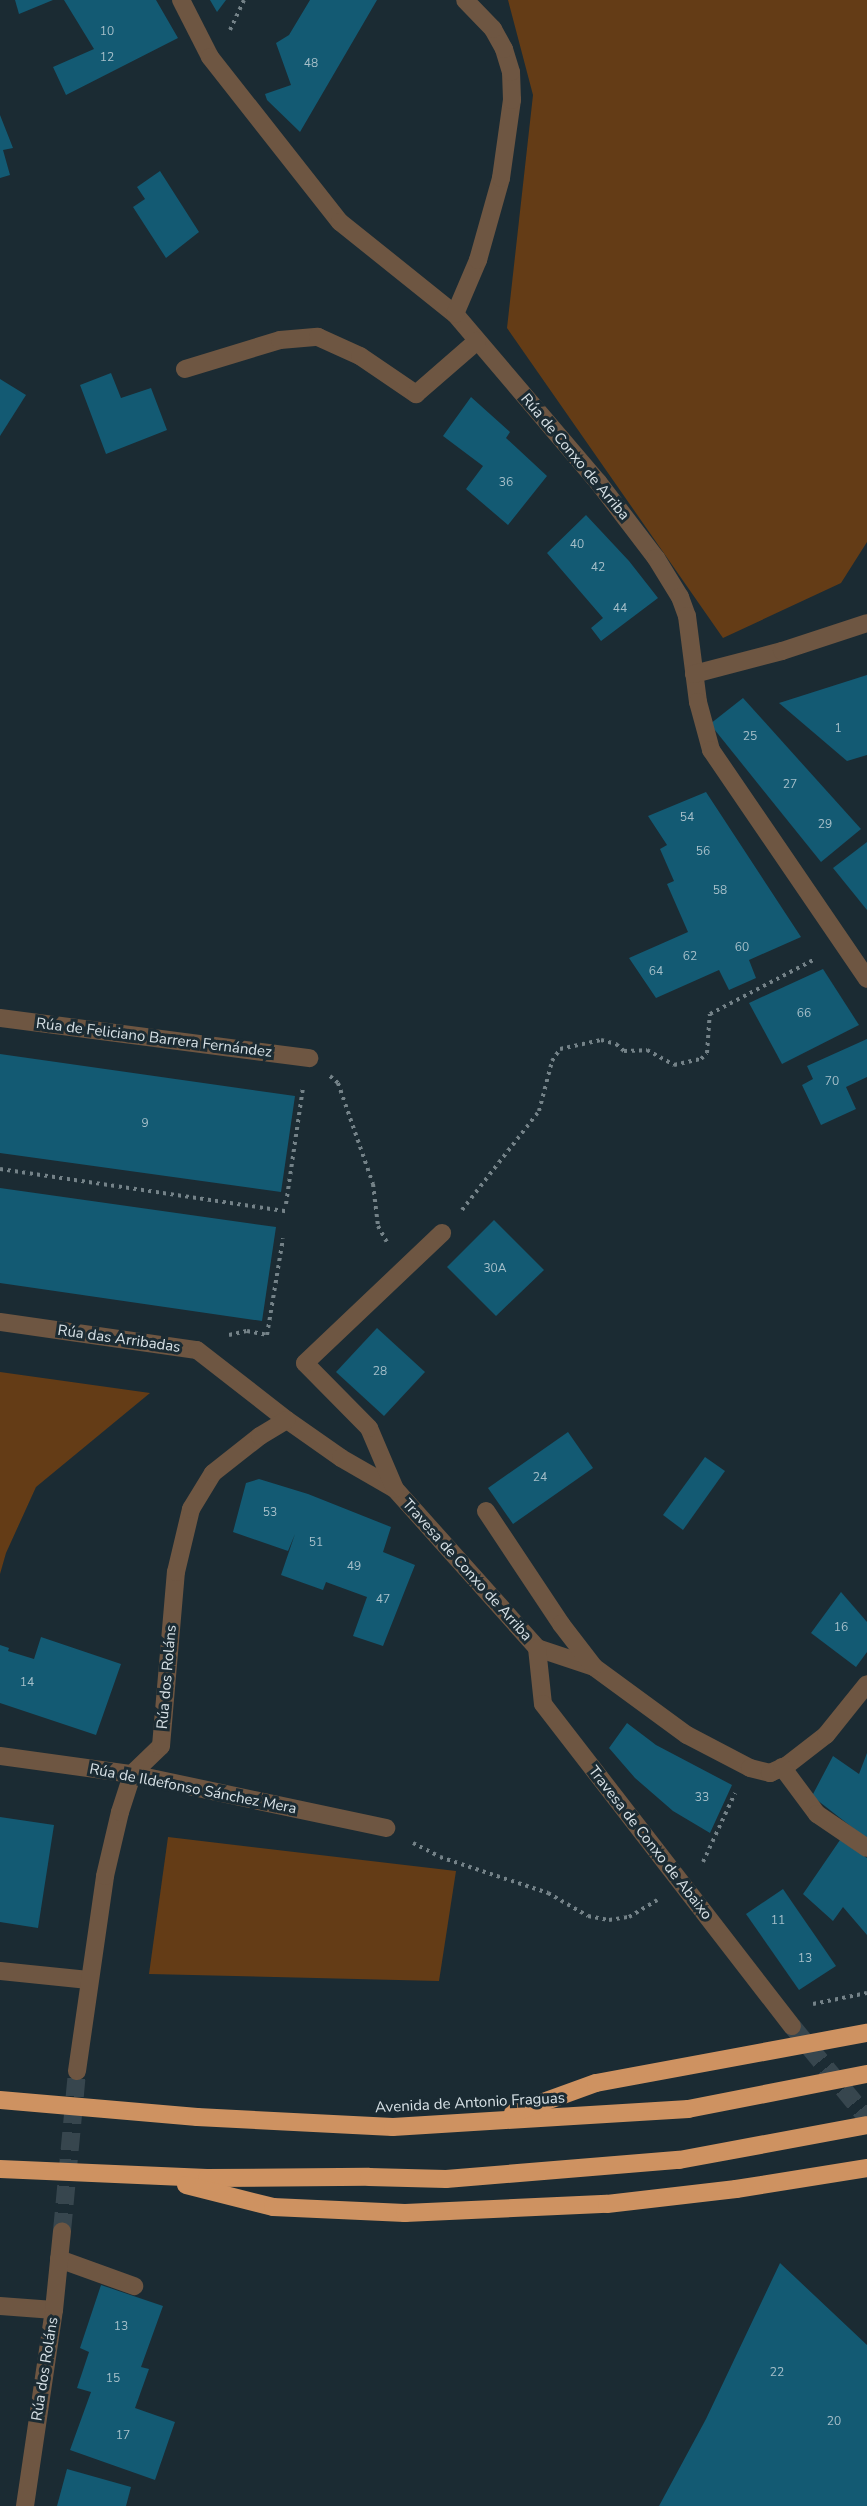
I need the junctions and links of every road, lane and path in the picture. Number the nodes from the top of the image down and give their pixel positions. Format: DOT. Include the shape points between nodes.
graph roads {
  1 [pos="181,0"];
  2 [pos="244,0"];
  3 [pos="465,0"];
  4 [pos="230,32"];
  5 [pos="455,314"];
  6 [pos="477,341"];
  7 [pos="186,369"];
  8 [pos="867,623"];
  9 [pos="694,674"];
  10 [pos="842,945"];
  11 [pos="867,979"];
  12 [pos="0,1018"];
  13 [pos="309,1058"];
  14 [pos="303,1087"];
  15 [pos="0,1169"];
  16 [pos="286,1204"];
  17 [pos="286,1211"];
  18 [pos="442,1233"];
  19 [pos="283,1238"];
  20 [pos="396,1245"];
  21 [pos="0,1322"];
  22 [pos="227,1335"];
  23 [pos="287,1420"];
  24 [pos="395,1489"];
  25 [pos="486,1511"];
  26 [pos="537,1648"];
  27 [pos="594,1667"];
  28 [pos="867,1684"];
  29 [pos="0,1756"];
  30 [pos="782,1767"];
  31 [pos="132,1774"];
  32 [pos="737,1788"];
  33 [pos="386,1828"];
  34 [pos="711,1847"];
  35 [pos="867,1848"];
  36 [pos="648,1908"];
  37 [pos="0,1971"];
  38 [pos="88,1980"];
  39 [pos="867,1994"];
  40 [pos="810,2005"];
  41 [pos="792,2026"];
  42 [pos="867,2033"];
  43 [pos="77,2071"];
  44 [pos="867,2074"];
  45 [pos="0,2100"];
  46 [pos="493,2121"];
  47 [pos="867,2125"];
  48 [pos="867,2168"];
  49 [pos="0,2169"];
  50 [pos="149,2176"];
  51 [pos="62,2231"];
  52 [pos="59,2259"];
  53 [pos="134,2286"];
  54 [pos="0,2306"];
  55 [pos="54,2310"];
  56 [pos="25,2506"];
  1 -- 5 [label="street, Rúa de Conxo de Arriba" via="210,57 340,222"];
  2 -- 4 [label="path"];
  3 -- 5 [label="street" via="493,29 504,49 511,72 512,100 501,177 478,260"];
  5 -- 6 [label="street, Rúa de Conxo de Arriba"];
  6 -- 7 [label="street" via="416,394 360,356 318,337 280,340"];
  6 -- 9 [label="street, Rúa de Conxo de Arriba" via="598,482 656,558 687,616"];
  8 -- 9 [label="street"];
  9 -- 10 [label="street, Rúa de Conxo de Arriba" via="711,750"];
  10 -- 11 [label="street, Rúa de Conxo de Arriba"];
  10 -- 18 [label="path" via="710,1014 707,1053 702,1059 674,1065 647,1050 624,1051 601,1040 560,1049 552,1061 539,1111"];
  12 -- 13 [label="street, Rúa de Feliciano Barrera Fernández"];
  13 -- 20 [label="path" via="338,1083 373,1184 378,1226 386,1242"];
  14 -- 16 [label="path"];
  15 -- 17 [label="path"];
  18 -- 24 [label="street, Travesa de Conxo de Arriba" via="305,1363 369,1428"];
  19 -- 22 [label="path" via="267,1335 247,1331"];
  21 -- 23 [label="street, Rúa das Arribadas" via="197,1350"];
  23 -- 24 [label="street, Travesa de Conxo de Arriba"];
  23 -- 31 [label="street, Rúa dos Roláns" via="213,1473 191,1509 176,1572 160,1746"];
  24 -- 26 [label="street, Travesa de Conxo de Arriba"];
  25 -- 27 [label="street"];
  26 -- 27 [label="street, Travesa de Conxo de Arriba"];
  26 -- 41 [label="street, Travesa de Conxo de Abaixo" via="543,1704"];
  27 -- 30 [label="street, Travesa de Conxo de Arriba" via="687,1735 750,1768 770,1773"];
  28 -- 30 [label="street" via="826,1735"];
  29 -- 31 [label="street, Rúa de Ildefonso Sánchez Mera"];
  30 -- 35 [label="street" via="817,1814"];
  31 -- 33 [label="street, Rúa de Ildefonso Sánchez Mera"];
  31 -- 38 [label="street" via="105,1876"];
  32 -- 34 [label="path"];
  33 -- 36 [label="path" via="440,1857 548,1893 588,1916 609,1920 629,1917"];
  37 -- 38 [label="street"];
  38 -- 43 [label="street"];
  39 -- 40 [label="path"];
  42 -- 46 [label="highway" via="596,2083"];
  44 -- 46 [label="highway, Avenida de Antonio Fraguas" via="688,2109"];
  45 -- 46 [label="highway, Avenida de Antonio Fraguas" via="197,2117 381,2126"];
  47 -- 50 [label="highway" via="679,2160 446,2180"];
  48 -- 50 [label="highway" via="607,2204 405,2213 273,2207"];
  49 -- 50 [label="highway"];
  51 -- 52 [label="street, Rúa dos Roláns"];
  52 -- 53 [label="street"];
  52 -- 55 [label="street, Rúa dos Roláns"];
  54 -- 55 [label="street"];
  55 -- 56 [label="street, Rúa dos Roláns"];
}
